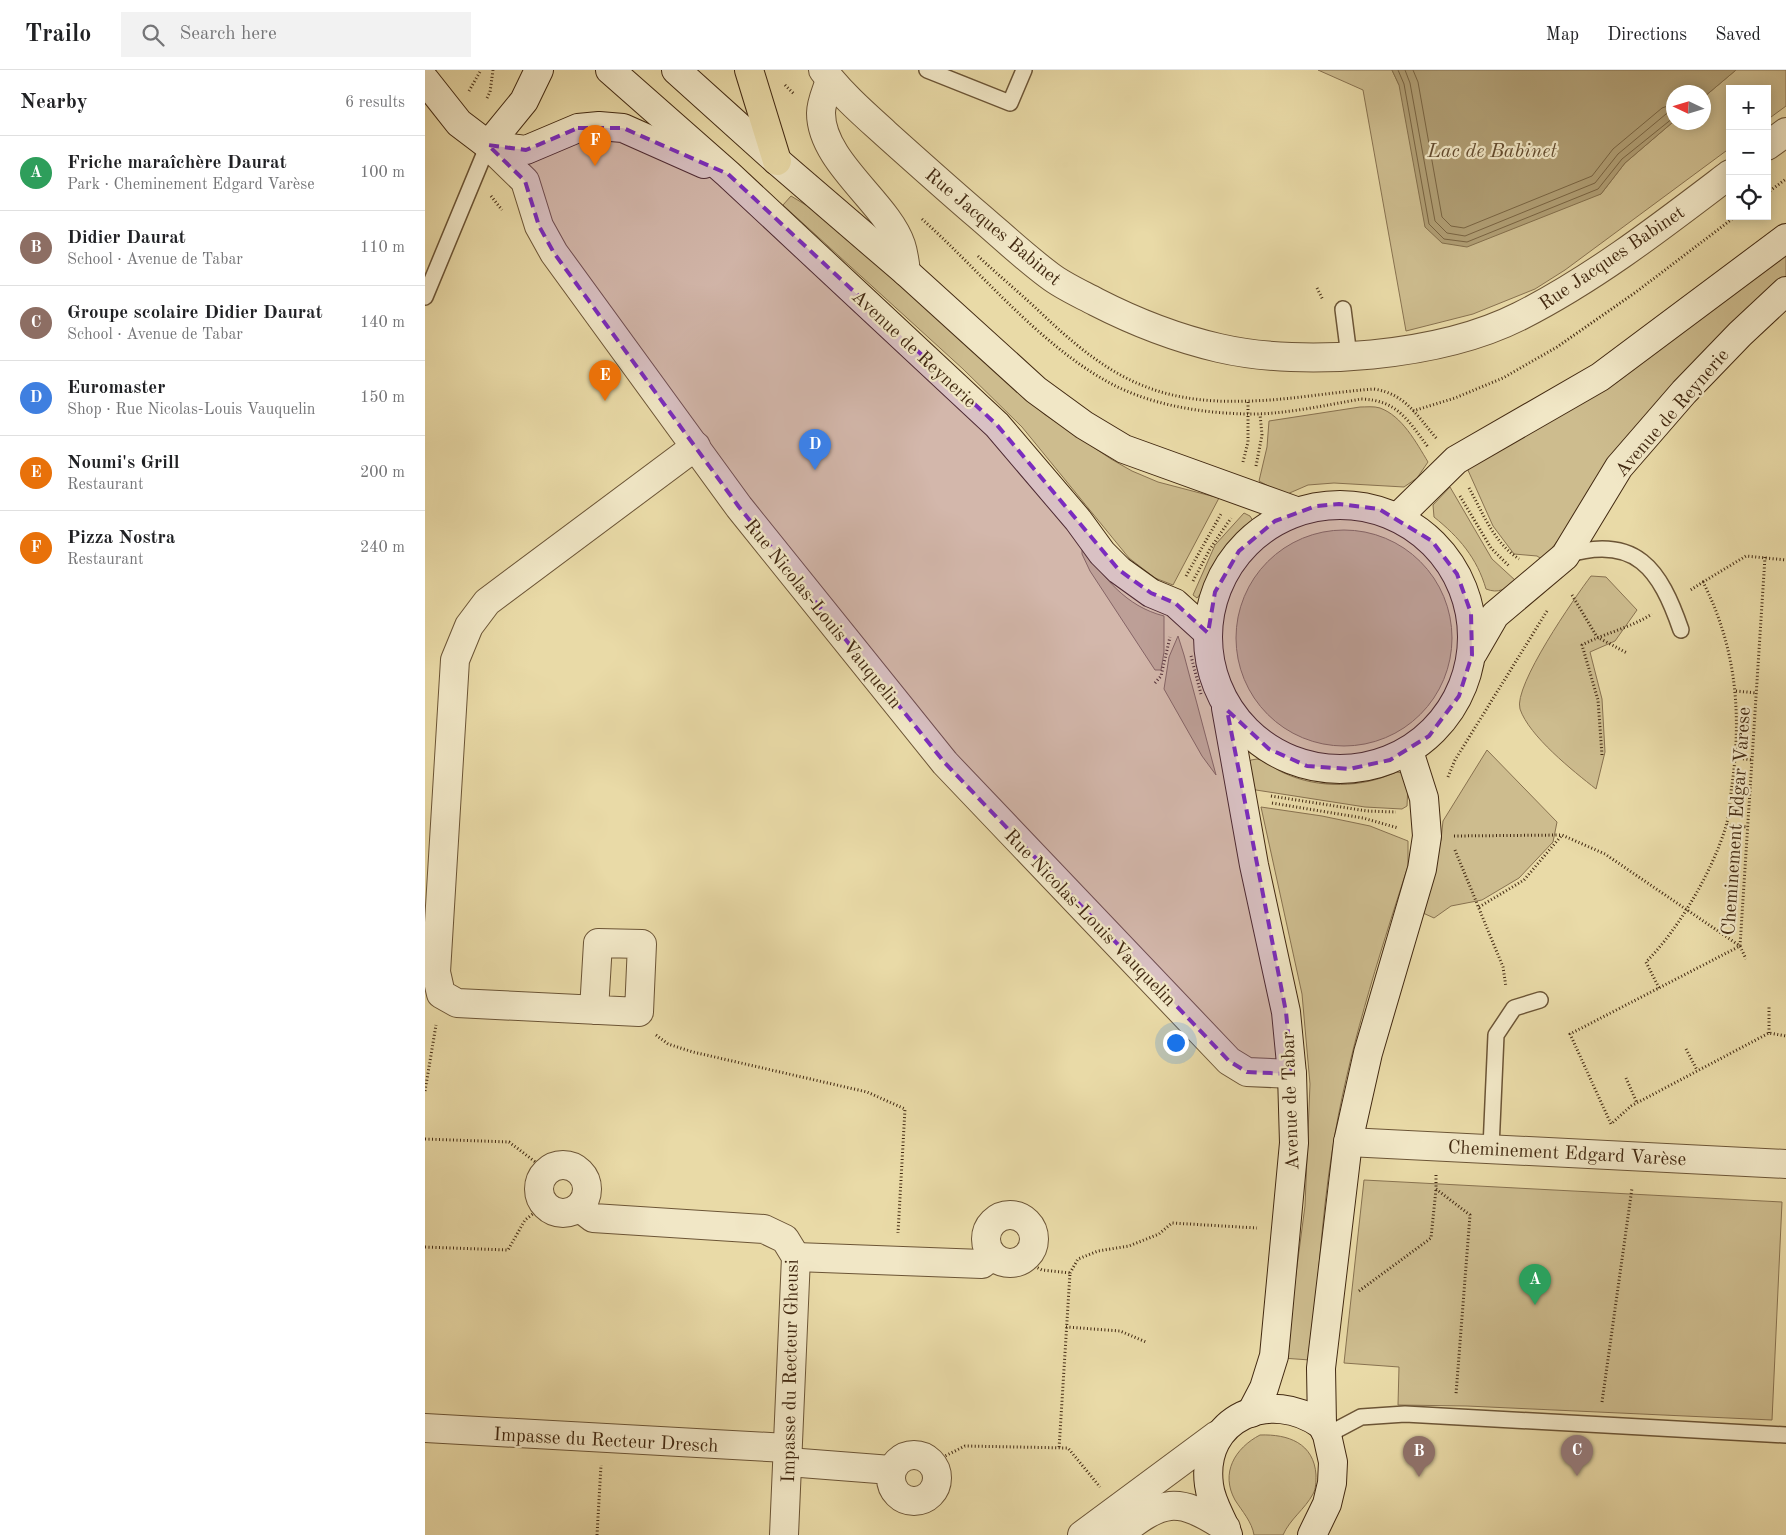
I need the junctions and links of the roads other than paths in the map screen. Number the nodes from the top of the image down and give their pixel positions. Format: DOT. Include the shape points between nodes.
graph roads {
  1 [pos="539,70"];
  2 [pos="610,70"];
  3 [pos="676,70"];
  4 [pos="749,70"];
  5 [pos="927,70"];
  6 [pos="1024,70"];
  7 [pos="826,75"];
  8 [pos="425,80"];
  9 [pos="1786,132"];
  10 [pos="1771,143"];
  11 [pos="488,146"];
  12 [pos="777,161"];
  13 [pos="728,174"];
  14 [pos="1729,175"];
  15 [pos="1786,238"];
  16 [pos="906,272"];
  17 [pos="1786,291"];
  18 [pos="425,298"];
  19 [pos="1343,309"];
  20 [pos="1349,356"];
  21 [pos="696,446"];
  22 [pos="1296,511"];
  23 [pos="1398,517"];
  24 [pos="1565,556"];
  25 [pos="1681,630"];
  26 [pos="1208,633"];
  27 [pos="1472,654"];
  28 [pos="1226,704"];
  29 [pos="1409,751"];
  30 [pos="1540,1000"];
  31 [pos="594,1010"];
  32 [pos="1292,1074"];
  33 [pos="1348,1142"];
  34 [pos="1491,1148"];
  35 [pos="1786,1164"];
  36 [pos="581,1208"];
  37 [pos="992,1256"];
  38 [pos="796,1257"];
  39 [pos="1251,1413"];
  40 [pos="425,1428"];
  41 [pos="1324,1430"];
  42 [pos="1786,1434"];
  43 [pos="1217,1435"];
  44 [pos="788,1455"];
  45 [pos="891,1470"];
  46 [pos="1227,1532"];
  47 [pos="784,1535"];
  48 [pos="1082,1535"];
  49 [pos="1118,1535"];
  50 [pos="1312,1535"];
  1 -- 11 [label="street" via="524,101"];
  2 -- 13 [label="street, Avenue de Reynerie"];
  3 -- 12 [label="street"];
  4 -- 12 [label="highway"];
  5 -- 6 [label="lane" via="1010,103"];
  7 -- 16 [label="street, Rue Jacques Babinet" via="821,114 825,133 841,164 887,221 901,245"];
  7 -- 20 [label="street, Rue Jacques Babinet" via="945,187 1051,277 1090,299 1156,329 1220,348 1293,357"];
  8 -- 11 [label="street, Rue Nicolas-Louis Vauquelin" via="459,123"];
  9 -- 10 [label="street"];
  11 -- 13 [label="street" via="526,150 579,128 623,128"];
  11 -- 18 [label="lane"];
  11 -- 21 [label="street, Rue Nicolas-Louis Vauquelin" via="525,181 539,226 554,252"];
  12 -- 16 [label="street"];
  13 -- 26 [label="street, Avenue de Reynerie" via="997,425 1119,570 1151,594 1179,607"];
  14 -- 20 [label="street, Rue Jacques Babinet" via="1651,234 1580,282 1518,318 1434,346"];
  15 -- 23 [label="street" via="1599,377 1456,460"];
  16 -- 22 [label="street" via="1036,390 1123,449"];
  17 -- 24 [label="street, Avenue de Reynerie" via="1739,334 1619,467"];
  19 -- 20 [label="lane"];
  21 -- 31 [label="street" via="487,602 469,626 455,660 436,972 441,994 457,1003"];
  21 -- 32 [label="street, Rue Nicolas-Louis Vauquelin" via="739,507 945,763 1229,1061 1247,1072"];
  22 -- 23 [label="street" via="1339,504 1373,508"];
  22 -- 26 [label="street" via="1255,535 1239,551 1215,592"];
  23 -- 27 [label="street" via="1432,541 1457,574 1471,613"];
  24 -- 25 [label="lane" via="1589,548 1628,553 1648,566 1672,602"];
  24 -- 27 [label="street, Avenue de Reynerie" via="1495,615"];
  26 -- 28 [label="street" via="1212,670"];
  27 -- 29 [label="street" via="1459,696 1445,718"];
  28 -- 29 [label="street" via="1252,736 1269,749 1307,766 1328,769 1370,766"];
  28 -- 32 [label="street, Avenue de Tabar" via="1285,1012"];
  29 -- 33 [label="street" via="1424,798 1427,836 1422,869 1368,1054"];
  30 -- 34 [label="lane" via="1514,1008 1496,1035"];
  31 -- 31 [label="street" via="639,1012 642,944 598,942"];
  32 -- 39 [label="street, Avenue de Tabar" via="1294,1143 1274,1356 1264,1388"];
  33 -- 34 [label="street, Cheminement Edgard Varèse"];
  33 -- 41 [label="street" via="1321,1368"];
  34 -- 35 [label="street, Cheminement Edgard Varèse"];
  36 -- 36 [label="street" via="561,1215 543,1206 537,1188 546,1170 564,1164 582,1172 589,1190"];
  36 -- 38 [label="street, Impasse du Recteur Gheusi" via="593,1218 764,1229 785,1239"];
  37 -- 37 [label="street" via="1006,1263 1023,1260 1034,1244 1031,1224 1014,1214 995,1219 986,1237"];
  37 -- 38 [label="street" via="982,1264"];
  38 -- 44 [label="street, Impasse du Recteur Gheusi"];
  39 -- 41 [label="street" via="1285,1408 1299,1411"];
  39 -- 43 [label="street" via="1239,1417"];
  40 -- 44 [label="street, Impasse du Recteur Dresch"];
  41 -- 42 [label="lane" via="1361,1417 1405,1414"];
  41 -- 50 [label="street" via="1333,1462 1332,1483 1327,1504"];
  43 -- 46 [label="street" via="1209,1466 1209,1485"];
  43 -- 48 [label="street"];
  44 -- 45 [label="street, Impasse du Recteur Dresch"];
  44 -- 47 [label="street, Impasse du Recteur Gheusi"];
  45 -- 45 [label="street" via="893,1490 909,1502 928,1498 939,1481 933,1462 918,1454 901,1457"];
  46 -- 49 [label="street" via="1203,1513 1188,1507 1168,1506 1144,1515"];
}
